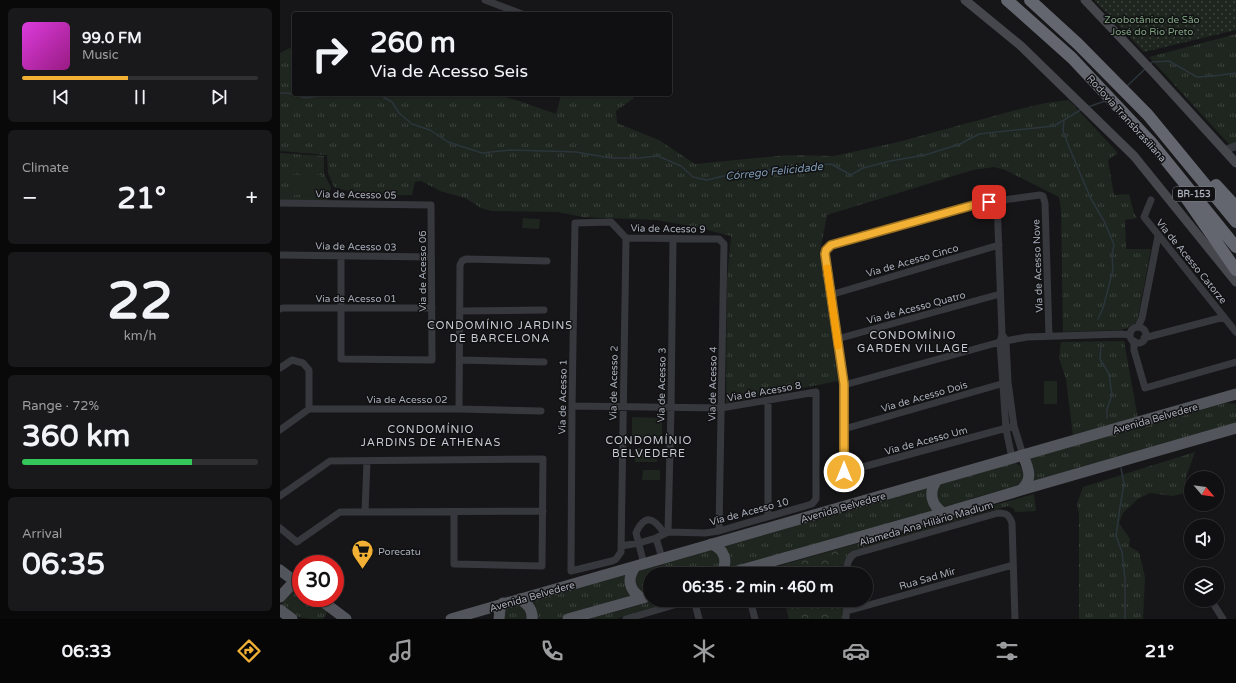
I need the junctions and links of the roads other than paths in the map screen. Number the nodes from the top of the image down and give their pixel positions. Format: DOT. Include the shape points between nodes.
graph roads {
  1 [pos="485,0"];
  2 [pos="965,0"];
  3 [pos="1007,0"];
  4 [pos="1030,0"];
  5 [pos="1085,0"];
  6 [pos="517,12"];
  7 [pos="1159,128"];
  8 [pos="1152,142"];
  9 [pos="1236,146"];
  10 [pos="1225,150"];
  11 [pos="1236,163"];
  12 [pos="1151,200"];
  13 [pos="998,201"];
  14 [pos="280,203"];
  15 [pos="431,205"];
  16 [pos="1236,207"];
  17 [pos="1236,222"];
  18 [pos="575,223"];
  19 [pos="1158,236"];
  20 [pos="626,238"];
  21 [pos="673,239"];
  22 [pos="719,239"];
  23 [pos="999,245"];
  24 [pos="1236,247"];
  25 [pos="280,255"];
  26 [pos="341,256"];
  27 [pos="431,257"];
  28 [pos="546,261"];
  29 [pos="1236,270"];
  30 [pos="1236,282"];
  31 [pos="1000,294"];
  32 [pos="830,295"];
  33 [pos="341,308"];
  34 [pos="432,308"];
  35 [pos="280,309"];
  36 [pos="544,310"];
  37 [pos="460,311"];
  38 [pos="1224,317"];
  39 [pos="1143,332"];
  40 [pos="1236,332"];
  41 [pos="1049,336"];
  42 [pos="1133,338"];
  43 [pos="837,339"];
  44 [pos="1003,342"];
  45 [pos="460,360"];
  46 [pos="544,362"];
  47 [pos="1236,362"];
  48 [pos="280,368"];
  49 [pos="1005,383"];
  50 [pos="844,384"];
  51 [pos="1233,397"];
  52 [pos="768,401"];
  53 [pos="572,406"];
  54 [pos="623,407"];
  55 [pos="671,408"];
  56 [pos="721,408"];
  57 [pos="309,409"];
  58 [pos="459,409"];
  59 [pos="541,411"];
  60 [pos="1014,426"];
  61 [pos="1236,428"];
  62 [pos="844,429"];
  63 [pos="1006,429"];
  64 [pos="280,430"];
  65 [pos="1020,443"];
  66 [pos="1010,446"];
  67 [pos="1018,456"];
  68 [pos="367,461"];
  69 [pos="937,480"];
  70 [pos="1021,490"];
  71 [pos="280,496"];
  72 [pos="814,502"];
  73 [pos="542,511"];
  74 [pos="365,512"];
  75 [pos="454,512"];
  76 [pos="944,513"];
  77 [pos="768,516"];
  78 [pos="280,528"];
  79 [pos="719,531"];
  80 [pos="666,532"];
  81 [pos="636,533"];
  82 [pos="622,535"];
  83 [pos="656,538"];
  84 [pos="639,543"];
  85 [pos="710,544"];
  86 [pos="621,549"];
  87 [pos="662,558"];
  88 [pos="640,565"];
  89 [pos="1013,565"];
  90 [pos="724,567"];
  91 [pos="752,567"];
  92 [pos="847,567"];
  93 [pos="280,570"];
  94 [pos="292,579"];
  95 [pos="292,586"];
  96 [pos="280,596"];
  97 [pos="643,596"];
  98 [pos="643,598"];
  99 [pos="520,599"];
  100 [pos="503,603"];
  101 [pos="327,607"];
  102 [pos="328,607"];
  103 [pos="672,607"];
  104 [pos="695,607"];
  105 [pos="752,607"];
  106 [pos="847,607"];
  107 [pos="1215,607"];
  108 [pos="280,610"];
  109 [pos="847,611"];
  110 [pos="644,617"];
  111 [pos="457,618"];
  112 [pos="292,619"];
  113 [pos="326,619"];
  114 [pos="346,619"];
  115 [pos="499,619"];
  116 [pos="532,619"];
  117 [pos="568,619"];
  118 [pos="626,619"];
  119 [pos="699,619"];
  120 [pos="755,619"];
  121 [pos="846,619"];
  122 [pos="1013,619"];
  123 [pos="1223,619"];
  1 -- 6 [label="street"];
  2 -- 30 [label="main road" via="1021,46 1134,156"];
  3 -- 8 [label="highway, Rodovia Transbrasiliana / BR-153" via="1072,58"];
  4 -- 7 [label="highway, Rodovia Transbrasiliana / BR-153" via="1109,74"];
  5 -- 10 [label="main road"];
  7 -- 16 [label="highway" via="1174,139"];
  7 -- 17 [label="highway, Rodovia Transbrasiliana / BR-153"];
  8 -- 24 [label="highway, Rodovia Transbrasiliana / BR-153"];
  8 -- 29 [label="highway" via="1160,160"];
  9 -- 10 [label="street"];
  10 -- 11 [label="main road"];
  12 -- 19 [label="street, Via de Acesso Catorze" via="1144,217"];
  13 -- 23 [label="street"];
  13 -- 32 [label="street" via="981,203 831,245 825,254"];
  13 -- 41 [label="street, Via de Acesso Nove" via="1036,194 1043,196"];
  14 -- 15 [label="street, Via de Acesso 05"];
  15 -- 27 [label="street, Via de Acesso 06"];
  18 -- 20 [label="street, Via de Acesso 9" via="611,222"];
  18 -- 53 [label="street, Via de Acesso 1"];
  19 -- 38 [label="street, Via de Acesso Catorze"];
  19 -- 39 [label="street" via="1142,318"];
  20 -- 21 [label="street, Via de Acesso 9"];
  20 -- 54 [label="street, Via de Acesso 2"];
  21 -- 22 [label="street, Via de Acesso 9"];
  21 -- 55 [label="street, Via de Acesso 3"];
  22 -- 56 [label="street, Via de Acesso 4" via="724,244"];
  23 -- 31 [label="street"];
  23 -- 32 [label="street, Via de Acesso Cinco"];
  25 -- 26 [label="street, Via de Acesso 03"];
  26 -- 27 [label="street, Via de Acesso 03"];
  26 -- 33 [label="street"];
  27 -- 34 [label="street, Via de Acesso 06"];
  28 -- 37 [label="street" via="462,261"];
  31 -- 43 [label="street, Via de Acesso Quatro"];
  31 -- 44 [label="street"];
  32 -- 43 [label="street"];
  33 -- 34 [label="street, Via de Acesso 01"];
  33 -- 34 [label="street, Via de Acesso 06" via="341,360 432,360"];
  33 -- 35 [label="street, Via de Acesso 01"];
  36 -- 37 [label="street"];
  37 -- 45 [label="street"];
  38 -- 39 [label="street" via="1154,335"];
  38 -- 40 [label="street, Via de Acesso Catorze"];
  39 -- 42 [label="street" via="1142,341"];
  39 -- 42 [label="street" via="1134,328"];
  41 -- 42 [label="street" via="1121,334"];
  41 -- 44 [label="street"];
  42 -- 47 [label="street" via="1145,388"];
  43 -- 50 [label="street"];
  44 -- 49 [label="street"];
  44 -- 50 [label="street"];
  45 -- 46 [label="street"];
  45 -- 58 [label="street"];
  48 -- 57 [label="street" via="292,360 303,363 309,370"];
  49 -- 60 [label="street"];
  49 -- 62 [label="street, Via de Acesso Dois"];
  49 -- 63 [label="street"];
  50 -- 62 [label="street"];
  51 -- 67 [label="main road, Avenida Belvedere"];
  52 -- 56 [label="street, Via de Acesso 8"];
  52 -- 72 [label="street, Via de Acesso 8" via="816,392"];
  52 -- 77 [label="street"];
  53 -- 54 [label="street, Via de Acesso 8"];
  53 -- 86 [label="street, Via de Acesso 1" via="572,571 612,561"];
  54 -- 55 [label="street, Via de Acesso 8"];
  54 -- 82 [label="street, Via de Acesso 2"];
  55 -- 56 [label="street, Via de Acesso 8"];
  55 -- 80 [label="street, Via de Acesso 3"];
  56 -- 79 [label="street, Via de Acesso 4"];
  57 -- 58 [label="street, Via de Acesso 02"];
  57 -- 64 [label="street"];
  58 -- 59 [label="street, Via de Acesso 02"];
  60 -- 63 [label="street, Via de Acesso Um"];
  60 -- 65 [label="street"];
  61 -- 70 [label="main road"];
  62 -- 63 [label="street, Via de Acesso Um" via="844,472"];
  63 -- 66 [label="street"];
  65 -- 66 [label="street"];
  65 -- 67 [label="street"];
  66 -- 67 [label="street"];
  67 -- 69 [label="main road, Avenida Belvedere"];
  67 -- 70 [label="main road" via="1029,475"];
  68 -- 71 [label="street" via="330,461"];
  68 -- 73 [label="street" via="543,459"];
  68 -- 74 [label="street"];
  69 -- 76 [label="main road" via="931,496 935,506"];
  69 -- 85 [label="main road, Avenida Belvedere"];
  70 -- 76 [label="main road"];
  72 -- 77 [label="street, Via de Acesso 10"];
  73 -- 75 [label="street"];
  73 -- 75 [label="street" via="542,566 454,564"];
  74 -- 75 [label="street"];
  74 -- 78 [label="street" via="340,512 297,542"];
  76 -- 91 [label="main road"];
  77 -- 79 [label="street, Via de Acesso 10"];
  79 -- 80 [label="street, Via de Acesso 10"];
  80 -- 81 [label="street" via="659,524 646,520 640,524"];
  80 -- 83 [label="street"];
  81 -- 82 [label="street"];
  81 -- 84 [label="street"];
  82 -- 86 [label="street, Via de Acesso 2"];
  83 -- 84 [label="street"];
  83 -- 87 [label="street"];
  84 -- 86 [label="street"];
  84 -- 88 [label="street"];
  85 -- 87 [label="main road, Avenida Belvedere"];
  85 -- 90 [label="main road" via="721,550 724,555"];
  87 -- 88 [label="main road, Avenida Belvedere"];
  88 -- 97 [label="main road" via="632,571 629,578 632,590"];
  88 -- 99 [label="main road, Avenida Belvedere"];
  89 -- 92 [label="street, Alameda Ana Hilário Madlum" via="1012,523 1005,513 998,513 854,554"];
  89 -- 109 [label="street, Rua Sad Mir"];
  89 -- 122 [label="street"];
  93 -- 94 [label="main road"];
  95 -- 96 [label="main road"];
  98 -- 117 [label="main road"];
  99 -- 100 [label="main road, Avenida Belvedere"];
  99 -- 116 [label="main road" via="530,608"];
  100 -- 111 [label="main road, Avenida Belvedere"];
  100 -- 115 [label="main road"];
  101 -- 113 [label="main road"];
  102 -- 114 [label="main road"];
  103 -- 110 [label="street"];
  104 -- 119 [label="street"];
  105 -- 120 [label="street"];
  106 -- 109 [label="street"];
  107 -- 123 [label="street"];
  108 -- 112 [label="main road"];
  109 -- 121 [label="street"];
  110 -- 118 [label="street"];
}
